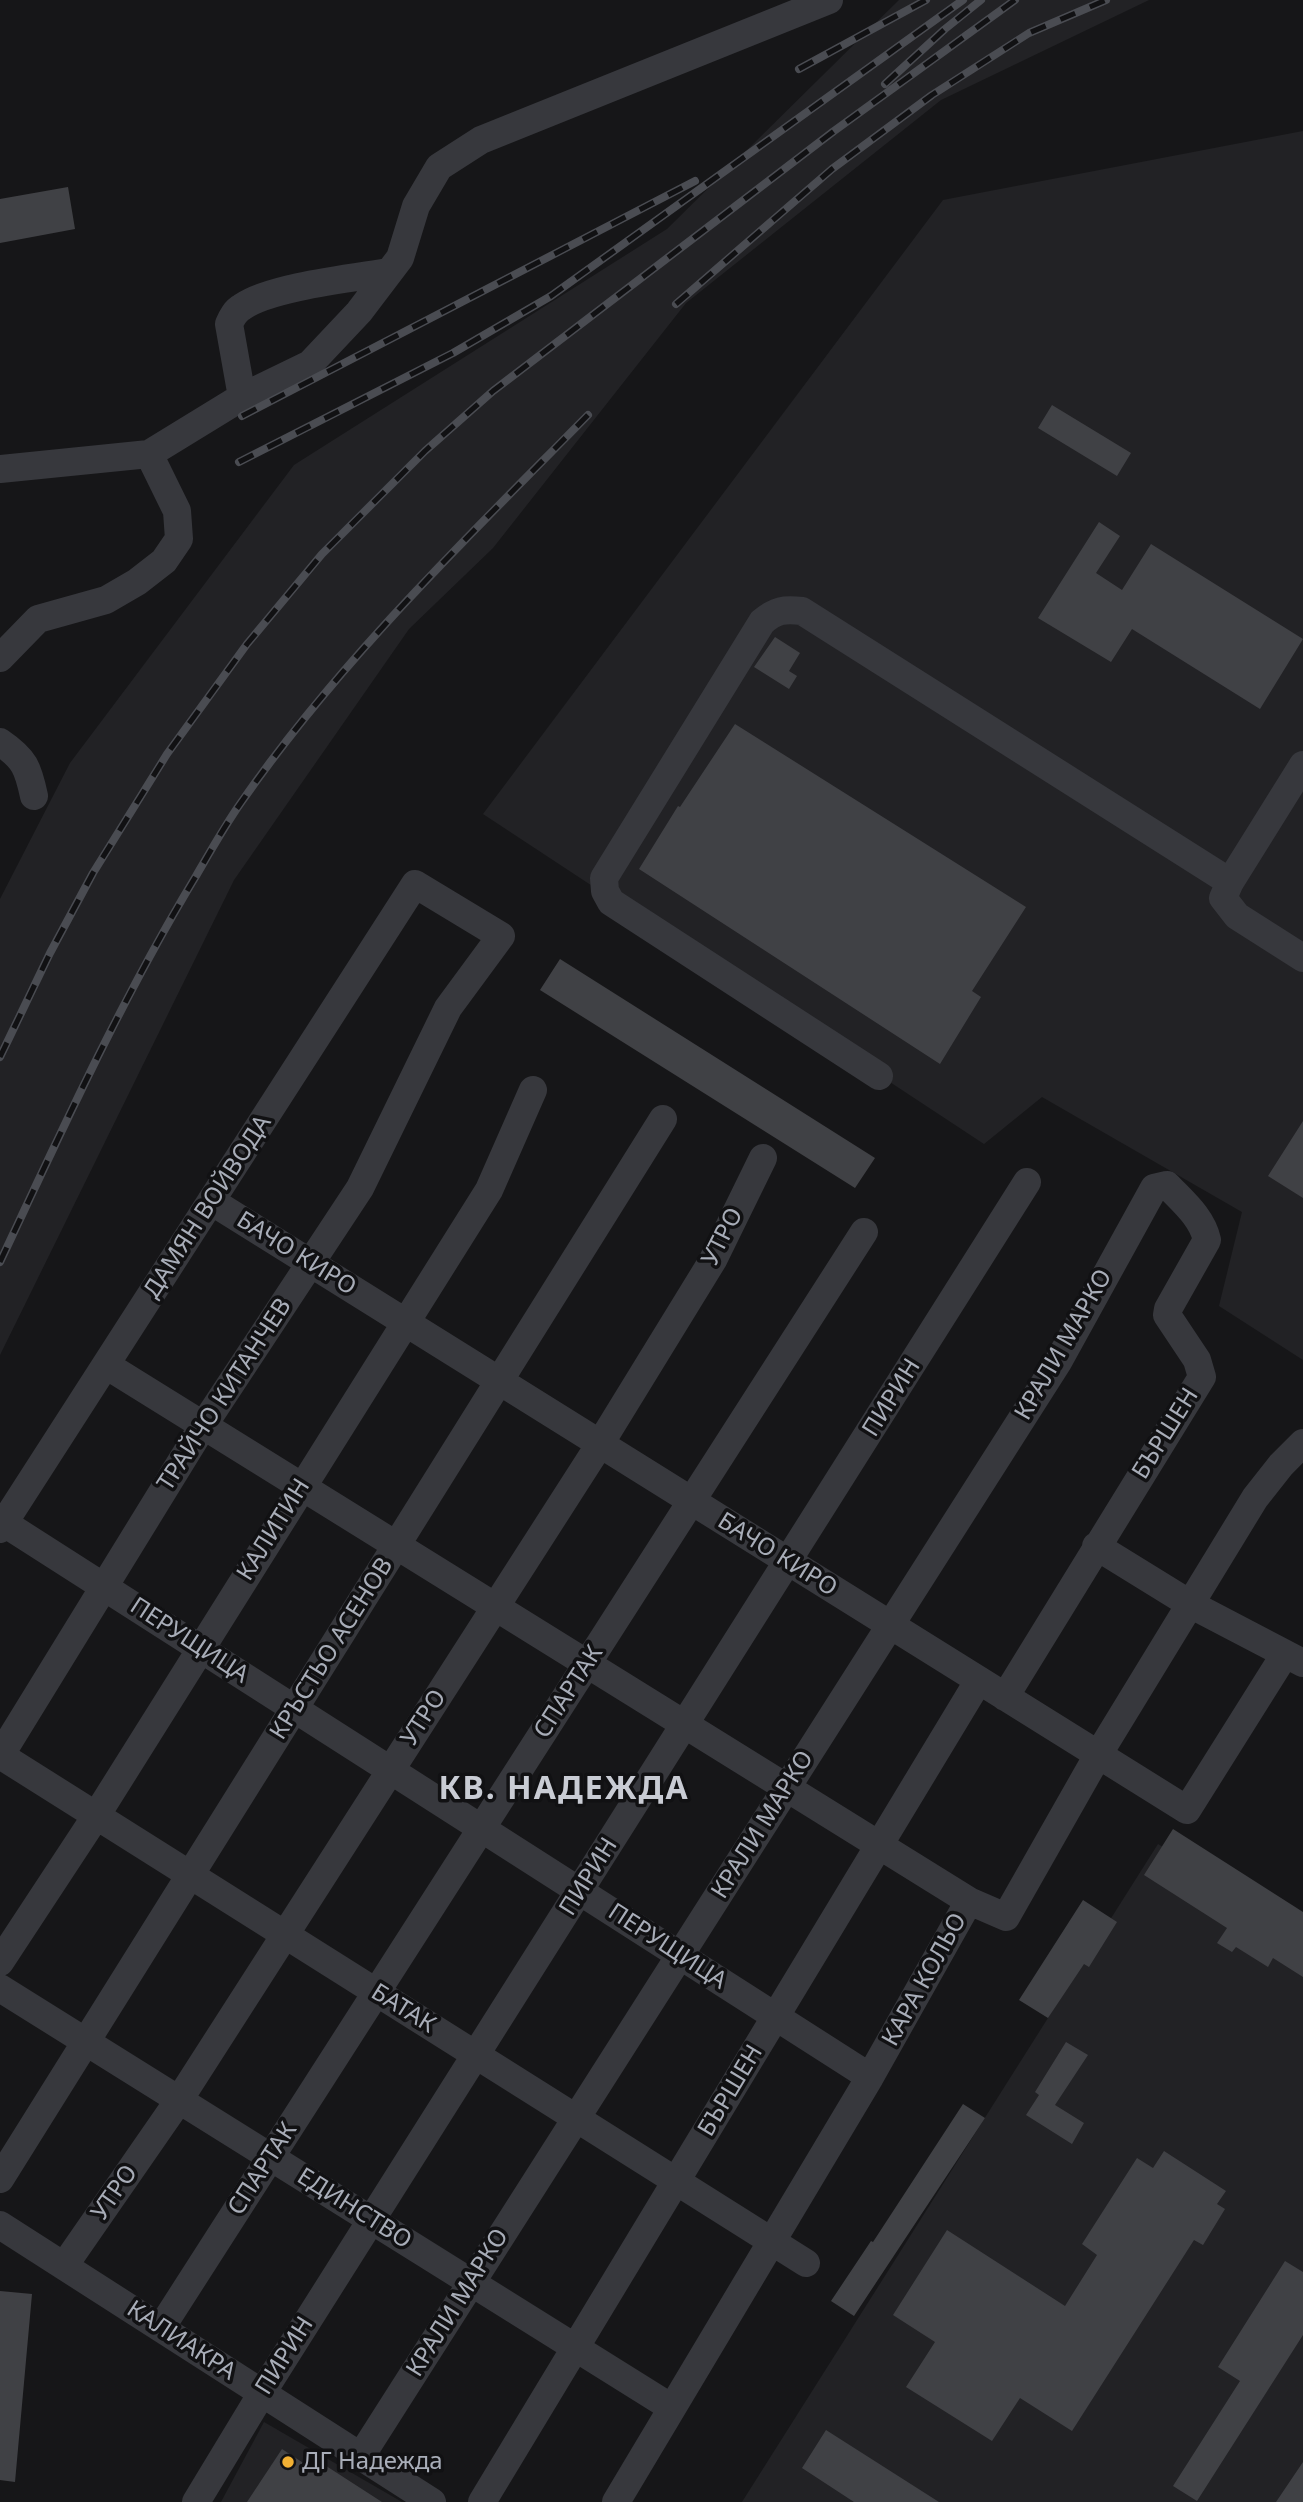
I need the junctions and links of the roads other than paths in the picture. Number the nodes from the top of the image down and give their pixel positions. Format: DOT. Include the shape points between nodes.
graph roads {
  1 [pos="829,0"];
  2 [pos="389,272"];
  3 [pos="242,397"];
  4 [pos="149,454"];
  5 [pos="0,469"];
  6 [pos="0,657"];
  7 [pos="0,742"];
  8 [pos="1303,765"];
  9 [pos="34,796"];
  10 [pos="1230,882"];
  11 [pos="415,884"];
  12 [pos="1303,958"];
  13 [pos="879,1076"];
  14 [pos="533,1090"];
  15 [pos="663,1119"];
  16 [pos="763,1158"];
  17 [pos="1027,1182"];
  18 [pos="1154,1188"];
  19 [pos="211,1201"];
  20 [pos="864,1232"];
  21 [pos="311,1263"];
  22 [pos="405,1322"];
  23 [pos="106,1365"];
  24 [pos="500,1381"];
  25 [pos="203,1426"];
  26 [pos="1303,1443"];
  27 [pos="600,1444"];
  28 [pos="301,1487"];
  29 [pos="692,1501"];
  30 [pos="2,1526"];
  31 [pos="396,1546"];
  32 [pos="1096,1546"];
  33 [pos="789,1562"];
  34 [pos="103,1586"];
  35 [pos="1190,1604"];
  36 [pos="496,1608"];
  37 [pos="890,1625"];
  38 [pos="201,1648"];
  39 [pos="1294,1658"];
  40 [pos="587,1664"];
  41 [pos="979,1680"];
  42 [pos="1005,1697"];
  43 [pos="295,1709"];
  44 [pos="685,1725"];
  45 [pos="0,1755"];
  46 [pos="1098,1755"];
  47 [pos="390,1770"];
  48 [pos="786,1788"];
  49 [pos="96,1816"];
  50 [pos="482,1829"];
  51 [pos="879,1846"];
  52 [pos="190,1875"];
  53 [pos="580,1891"];
  54 [pos="969,1901"];
  55 [pos="284,1934"];
  56 [pos="680,1955"];
  57 [pos="0,1962"];
  58 [pos="0,1988"];
  59 [pos="377,1992"];
  60 [pos="775,2017"];
  61 [pos="86,2042"];
  62 [pos="476,2055"];
  63 [pos="870,2077"];
  64 [pos="179,2100"];
  65 [pos="576,2118"];
  66 [pos="271,2157"];
  67 [pos="0,2179"];
  68 [pos="676,2181"];
  69 [pos="371,2220"];
  70 [pos="0,2225"];
  71 [pos="771,2241"];
  72 [pos="806,2263"];
  73 [pos="64,2266"];
  74 [pos="471,2283"];
  75 [pos="161,2328"];
  76 [pos="576,2348"];
  77 [pos="262,2393"];
  78 [pos="672,2408"];
  79 [pos="361,2456"];
  80 [pos="196,2502"];
  81 [pos="432,2502"];
  82 [pos="482,2502"];
  83 [pos="616,2502"];
  1 -- 2 [label="street" via="481,140 439,167 416,206 400,258"];
  2 -- 3 [label="street" via="310,364"];
  2 -- 3 [label="street" via="315,284 242,307 229,324"];
  3 -- 4 [label="street"];
  4 -- 5 [label="street"];
  4 -- 6 [label="street" via="177,511 179,539 164,561 106,600 38,619"];
  7 -- 9 [label="street" via="16,752 29,769"];
  8 -- 10 [label="street"];
  10 -- 12 [label="street" via="1223,898 1237,916"];
  10 -- 13 [label="street" via="802,611 774,612 762,622 604,878 605,891 611,902"];
  11 -- 19 [label="street, ДАМЯН ВОЙВОДА"];
  11 -- 21 [label="street, ТРАЙЧО КИТАНЧЕВ" via="500,936 448,1008 360,1188"];
  14 -- 22 [label="street, КАЛИТИН" via="489,1189"];
  15 -- 24 [label="street, КРЪСТЬО АСЕНОВ"];
  16 -- 27 [label="street, УТРО" via="713,1260"];
  17 -- 33 [label="street, ПИРИН"];
  18 -- 32 [label="street, БЪРШЕН" via="1167,1185 1205,1229 1207,1240 1167,1315 1197,1360 1202,1377"];
  18 -- 37 [label="street, КРАЛИ МАРКО" via="1058,1362"];
  19 -- 21 [label="street, БАЧО КИРО"];
  19 -- 23 [label="street, ДАМЯН ВОЙВОДА"];
  20 -- 29 [label="street, СПАРТАК"];
  21 -- 22 [label="street, БАЧО КИРО"];
  21 -- 25 [label="street, ТРАЙЧО КИТАНЧЕВ"];
  22 -- 24 [label="street, БАЧО КИРО"];
  22 -- 28 [label="street, КАЛИТИН"];
  23 -- 25 [label="street"];
  23 -- 30 [label="street, ДАМЯН ВОЙВОДА"];
  24 -- 27 [label="street, БАЧО КИРО"];
  24 -- 31 [label="street, КРЪСТЬО АСЕНОВ"];
  25 -- 28 [label="street"];
  25 -- 34 [label="street, ТРАЙЧО КИТАНЧЕВ"];
  26 -- 35 [label="street, КАРА КОЛЬО" via="1255,1498"];
  27 -- 29 [label="street, БАЧО КИРО"];
  27 -- 36 [label="street, УТРО"];
  28 -- 31 [label="street"];
  28 -- 38 [label="street, КАЛИТИН"];
  29 -- 33 [label="street, БАЧО КИРО"];
  29 -- 40 [label="street, СПАРТАК"];
  30 -- 34 [label="street, ПЕРУЩИЦА"];
  31 -- 36 [label="street"];
  31 -- 43 [label="street, КРЪСТЬО АСЕНОВ"];
  32 -- 35 [label="street"];
  32 -- 42 [label="street, БЪРШЕН"];
  33 -- 37 [label="street, БАЧО КИРО"];
  33 -- 44 [label="street, ПИРИН"];
  34 -- 38 [label="street, ПЕРУЩИЦА"];
  34 -- 45 [label="street, ТРАЙЧО КИТАНЧЕВ"];
  35 -- 39 [label="street"];
  35 -- 46 [label="street, КАРА КОЛЬО"];
  36 -- 40 [label="street"];
  36 -- 47 [label="street, УТРО"];
  37 -- 41 [label="street, БАЧО КИРО"];
  37 -- 48 [label="street, КРАЛИ МАРКО"];
  38 -- 43 [label="street, ПЕРУЩИЦА"];
  38 -- 49 [label="street, КАЛИТИН"];
  39 -- 46 [label="street, БАЧО КИРО" via="1187,1810"];
  40 -- 44 [label="street"];
  40 -- 50 [label="street, СПАРТАК"];
  41 -- 42 [label="street, БАЧО КИРО"];
  41 -- 51 [label="street, БЪРШЕН"];
  42 -- 46 [label="street, БАЧО КИРО"];
  43 -- 47 [label="street, ПЕРУЩИЦА"];
  43 -- 52 [label="street, КРЪСТЬО АСЕНОВ"];
  44 -- 48 [label="street"];
  44 -- 53 [label="street, ПИРИН"];
  45 -- 49 [label="street, БАТАК"];
  46 -- 54 [label="street, КАРА КОЛЬО" via="1006,1917"];
  47 -- 50 [label="street, ПЕРУЩИЦА"];
  47 -- 55 [label="street, УТРО"];
  48 -- 51 [label="street"];
  48 -- 56 [label="street, КРАЛИ МАРКО"];
  49 -- 52 [label="street, БАТАК"];
  49 -- 57 [label="street, КАЛИТИН"];
  50 -- 53 [label="street, ПЕРУЩИЦА"];
  50 -- 59 [label="street, СПАРТАК"];
  51 -- 54 [label="street"];
  51 -- 60 [label="street, БЪРШЕН"];
  52 -- 55 [label="street, БАТАК"];
  52 -- 61 [label="street, КРЪСТЬО АСЕНОВ"];
  53 -- 56 [label="street, ПЕРУЩИЦА"];
  53 -- 62 [label="street, ПИРИН"];
  54 -- 63 [label="street, КАРА КОЛЬО"];
  55 -- 59 [label="street, БАТАК"];
  55 -- 64 [label="street, УТРО"];
  56 -- 60 [label="street, ПЕРУЩИЦА"];
  56 -- 65 [label="street, КРАЛИ МАРКО"];
  58 -- 61 [label="street, ЕДИНСТВО"];
  59 -- 62 [label="street, БАТАК"];
  59 -- 66 [label="street, СПАРТАК"];
  60 -- 63 [label="street, ПЕРУЩИЦА"];
  60 -- 68 [label="street, БЪРШЕН"];
  61 -- 64 [label="street, ЕДИНСТВО"];
  61 -- 67 [label="street, КРЪСТЬО АСЕНОВ"];
  62 -- 65 [label="street, БАТАК"];
  62 -- 69 [label="street, ПИРИН"];
  63 -- 71 [label="street, КАРА КОЛЬО"];
  64 -- 66 [label="street, ЕДИНСТВО"];
  64 -- 73 [label="street, УТРО"];
  65 -- 68 [label="street, БАТАК"];
  65 -- 74 [label="street, КРАЛИ МАРКО"];
  66 -- 69 [label="street, ЕДИНСТВО"];
  66 -- 75 [label="street, СПАРТАК"];
  68 -- 71 [label="street, БАТАК"];
  68 -- 76 [label="street, БЪРШЕН"];
  69 -- 74 [label="street, ЕДИНСТВО"];
  69 -- 77 [label="street, ПИРИН"];
  70 -- 73 [label="street, КАЛИАКРА"];
  71 -- 72 [label="street, БАТАК"];
  71 -- 78 [label="street, КАРА КОЛЬО"];
  73 -- 75 [label="street, КАЛИАКРА"];
  74 -- 76 [label="street, ЕДИНСТВО"];
  74 -- 79 [label="street, КРАЛИ МАРКО"];
  75 -- 77 [label="street, КАЛИАКРА"];
  76 -- 78 [label="street, ЕДИНСТВО"];
  76 -- 82 [label="street, БЪРШЕН"];
  77 -- 79 [label="street, КАЛИАКРА"];
  77 -- 80 [label="street, ПИРИН"];
  78 -- 83 [label="street, КАРА КОЛЬО"];
  79 -- 81 [label="street, КАЛИАКРА"];
}
